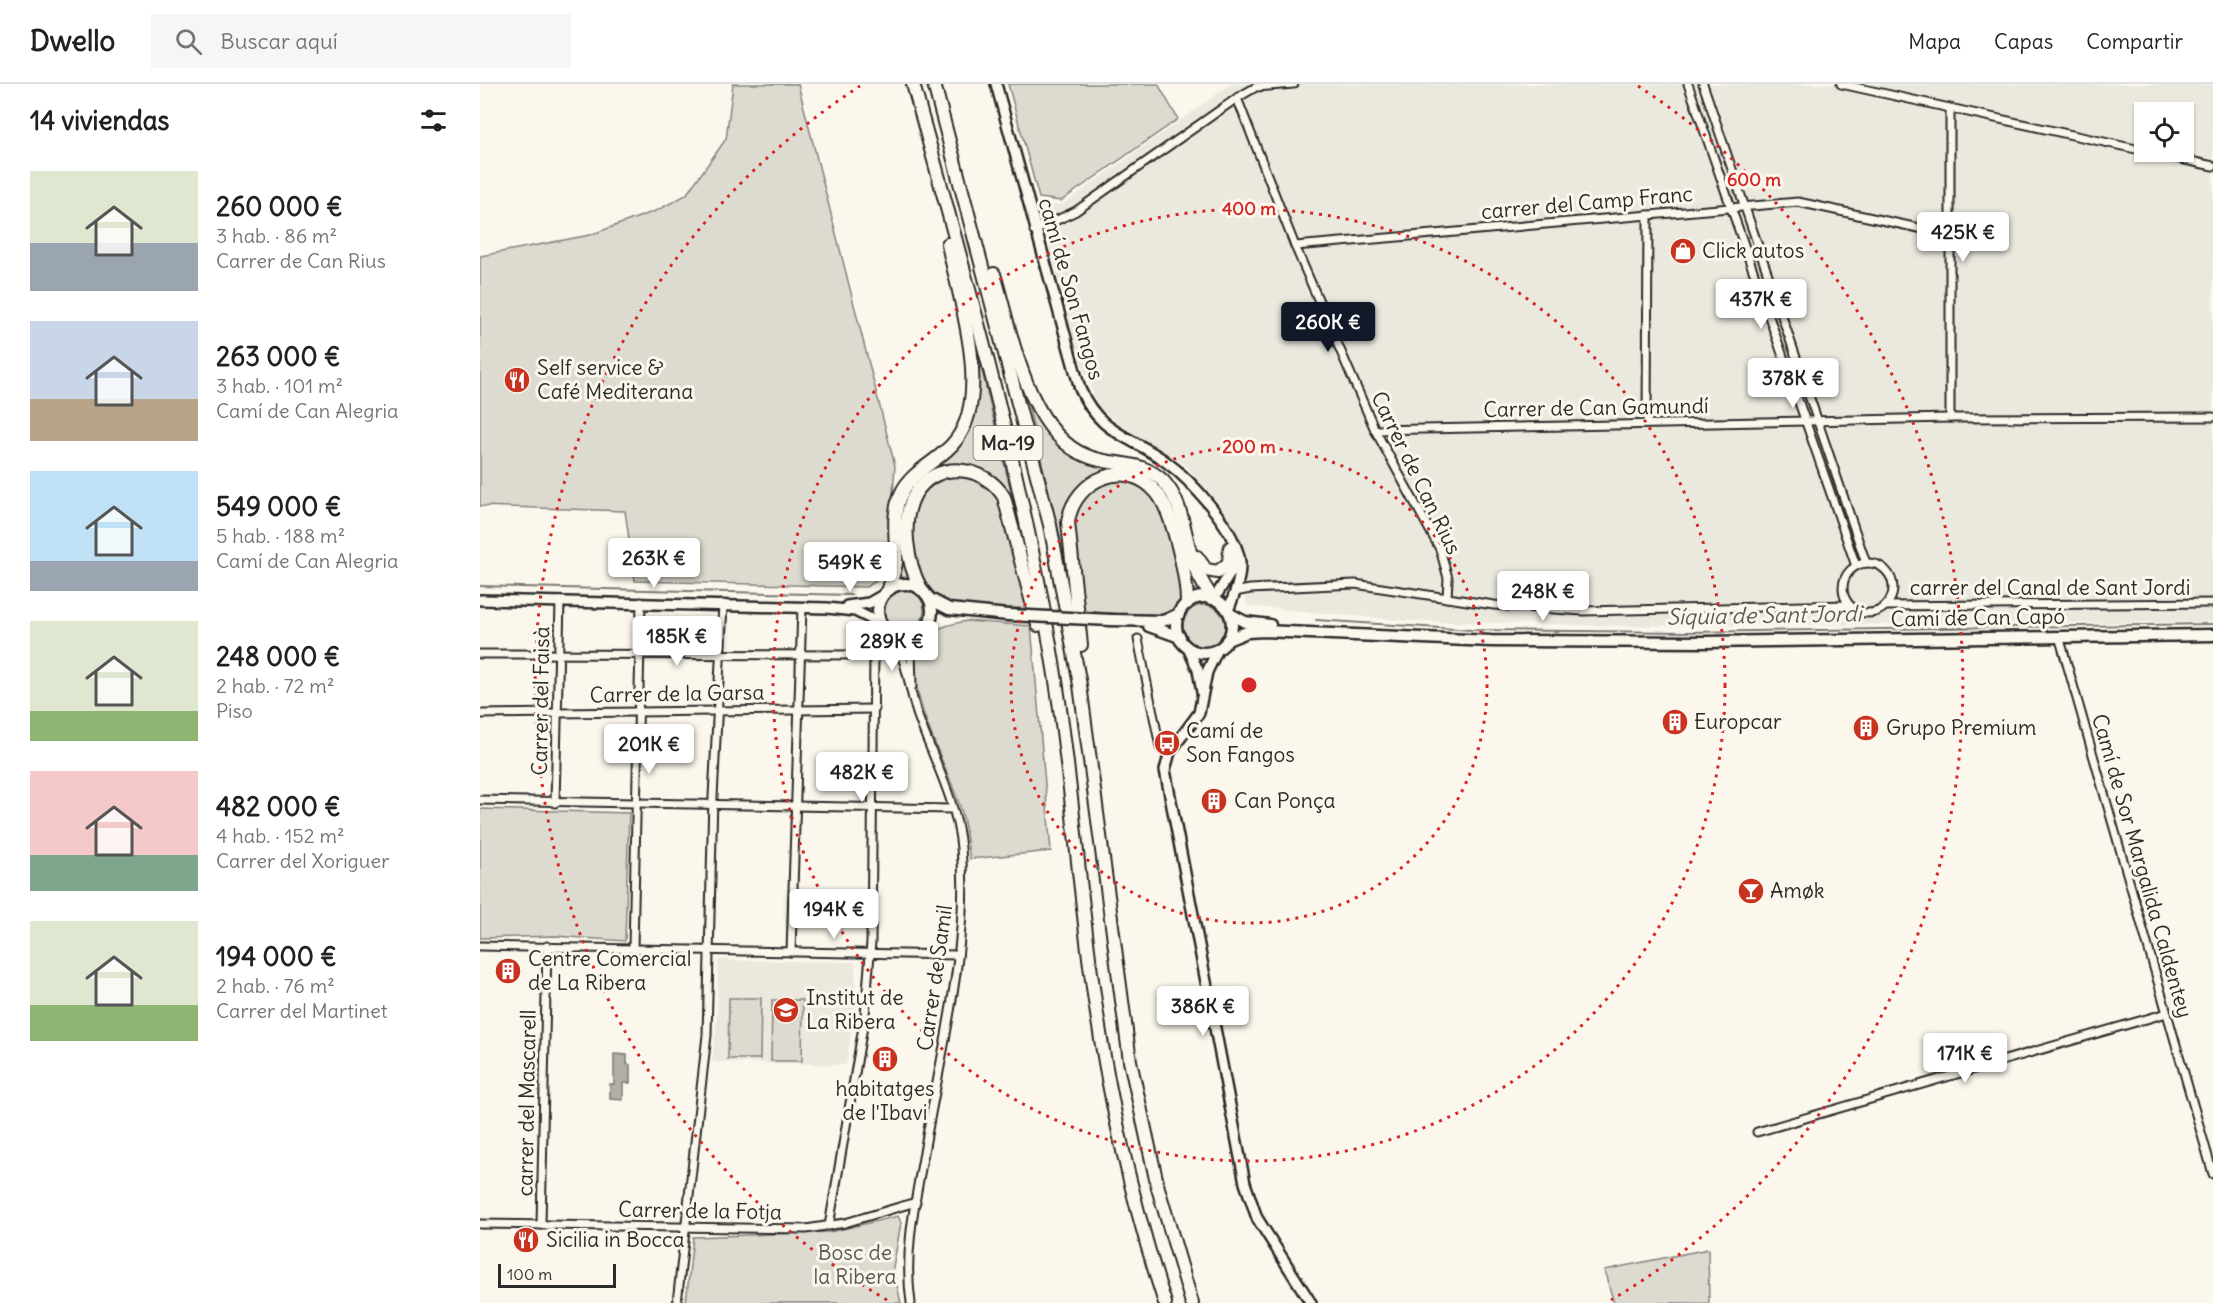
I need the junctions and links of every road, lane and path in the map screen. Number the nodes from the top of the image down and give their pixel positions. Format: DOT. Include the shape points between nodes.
graph roads {
  1 [pos="913,84"];
  2 [pos="934,84"];
  3 [pos="996,84"];
  4 [pos="1294,84"];
  5 [pos="1688,84"];
  6 [pos="1703,84"];
  7 [pos="1841,84"];
  8 [pos="1238,98"];
  9 [pos="1950,109"];
  10 [pos="2134,148"];
  11 [pos="2194,162"];
  12 [pos="2213,166"];
  13 [pos="944,204"];
  14 [pos="1731,206"];
  15 [pos="1745,206"];
  16 [pos="968,207"];
  17 [pos="1648,215"];
  18 [pos="1034,231"];
  19 [pos="1950,235"];
  20 [pos="1295,246"];
  21 [pos="2213,417"];
  22 [pos="1950,418"];
  23 [pos="1805,422"];
  24 [pos="1817,422"];
  25 [pos="1647,423"];
  26 [pos="1376,430"];
  27 [pos="1217,517"];
  28 [pos="1185,535"];
  29 [pos="1230,548"];
  30 [pos="1866,563"];
  31 [pos="1856,566"];
  32 [pos="921,588"];
  33 [pos="886,592"];
  34 [pos="1235,592"];
  35 [pos="1447,598"];
  36 [pos="930,599"];
  37 [pos="1213,599"];
  38 [pos="480,600"];
  39 [pos="560,601"];
  40 [pos="641,602"];
  41 [pos="1187,603"];
  42 [pos="2213,603"];
  43 [pos="723,604"];
  44 [pos="1850,605"];
  45 [pos="480,606"];
  46 [pos="1887,606"];
  47 [pos="802,607"];
  48 [pos="827,608"];
  49 [pos="1229,612"];
  50 [pos="976,614"];
  51 [pos="1179,614"];
  52 [pos="1134,622"];
  53 [pos="881,624"];
  54 [pos="924,630"];
  55 [pos="1312,631"];
  56 [pos="890,634"];
  57 [pos="2213,635"];
  58 [pos="2059,636"];
  59 [pos="1180,637"];
  60 [pos="1138,639"];
  61 [pos="1227,640"];
  62 [pos="1188,648"];
  63 [pos="1218,649"];
  64 [pos="480,654"];
  65 [pos="558,654"];
  66 [pos="720,654"];
  67 [pos="800,654"];
  68 [pos="640,655"];
  69 [pos="1056,685"];
  70 [pos="1080,685"];
  71 [pos="912,698"];
  72 [pos="1203,701"];
  73 [pos="798,709"];
  74 [pos="874,709"];
  75 [pos="716,710"];
  76 [pos="638,711"];
  77 [pos="557,713"];
  78 [pos="480,714"];
  79 [pos="1168,755"];
  80 [pos="480,800"];
  81 [pos="555,802"];
  82 [pos="637,804"];
  83 [pos="712,806"];
  84 [pos="794,807"];
  85 [pos="874,809"];
  86 [pos="952,809"];
  87 [pos="480,946"];
  88 [pos="547,946"];
  89 [pos="633,948"];
  90 [pos="710,950"];
  91 [pos="791,952"];
  92 [pos="869,953"];
  93 [pos="958,955"];
  94 [pos="2167,1012"];
  95 [pos="1757,1132"];
  96 [pos="2213,1174"];
  97 [pos="915,1202"];
  98 [pos="480,1224"];
  99 [pos="541,1225"];
  100 [pos="828,1226"];
  101 [pos="684,1228"];
  102 [pos="677,1303"];
  103 [pos="911,1303"];
  104 [pos="1165,1303"];
  105 [pos="1192,1303"];
  106 [pos="1311,1303"];
  1 -- 13 [label="highway, Ma-19"];
  2 -- 16 [label="highway, Ma-19"];
  3 -- 18 [label="street, camí de Son Fangos"];
  4 -- 8 [label="street" via="1256,87"];
  5 -- 14 [label="street"];
  6 -- 15 [label="street"];
  7 -- 9 [label="street"];
  8 -- 18 [label="street" via="1076,211"];
  8 -- 20 [label="street, Carrer de Can Rius"];
  9 -- 10 [label="street"];
  9 -- 19 [label="street"];
  11 -- 12 [label="street"];
  13 -- 33 [label="highway" via="945,231 972,365 973,400 956,441 911,478 902,492 896,517 895,566"];
  13 -- 69 [label="highway, Ma-19" via="1017,480"];
  14 -- 15 [label="street, carrer del Camp Franc"];
  14 -- 17 [label="street, carrer del Camp Franc"];
  14 -- 23 [label="street"];
  15 -- 19 [label="street, carrer del Camp Franc" via="1798,202"];
  15 -- 24 [label="street"];
  16 -- 28 [label="highway" via="983,236 1030,394 1042,417 1057,436 1077,451 1100,460 1140,466 1156,475 1174,497"];
  16 -- 70 [label="highway, Ma-19" via="1040,483"];
  17 -- 20 [label="street, carrer del Camp Franc"];
  17 -- 25 [label="street"];
  18 -- 27 [label="street, camí de Son Fangos" via="1087,404 1117,435 1174,468"];
  19 -- 22 [label="street"];
  20 -- 26 [label="street, Carrer de Can Rius"];
  21 -- 22 [label="street, Carrer de Can Gamundí"];
  22 -- 24 [label="street, Carrer de Can Gamundí"];
  23 -- 24 [label="street, Carrer de Can Gamundí"];
  23 -- 25 [label="street, Carrer de Can Gamundí"];
  23 -- 31 [label="street"];
  24 -- 30 [label="street"];
  25 -- 26 [label="street, Carrer de Can Gamundí"];
  26 -- 35 [label="street, Carrer de Can Rius" via="1440,549 1448,578"];
  27 -- 29 [label="street"];
  27 -- 34 [label="street" via="1237,550 1240,570"];
  28 -- 29 [label="highway" via="1209,572 1224,568 1230,559"];
  28 -- 37 [label="highway" via="1197,572"];
  29 -- 37 [label="street" via="1232,568"];
  30 -- 31 [label="street"];
  30 -- 46 [label="street" via="1883,567 1889,573 1894,590"];
  31 -- 44 [label="street" via="1843,584"];
  32 -- 33 [label="main road" via="905,583"];
  32 -- 36 [label="main road"];
  32 -- 69 [label="highway" via="911,567 908,545 908,514 916,493 946,471 962,470 984,477 1000,491 1007,506 1046,666"];
  33 -- 48 [label="street" via="862,605"];
  33 -- 53 [label="main road" via="878,611"];
  34 -- 35 [label="street" via="1355,584"];
  34 -- 49 [label="street"];
  35 -- 44 [label="street" via="1583,611"];
  36 -- 50 [label="main road" via="949,609"];
  36 -- 54 [label="main road" via="932,613"];
  37 -- 41 [label="main road" via="1201,597"];
  37 -- 49 [label="main road"];
  38 -- 39 [label="street"];
  38 -- 45 [label="street"];
  39 -- 40 [label="street"];
  39 -- 65 [label="street, Carrer del Faisà"];
  40 -- 43 [label="street"];
  40 -- 68 [label="street"];
  41 -- 51 [label="main road"];
  41 -- 70 [label="highway" via="1185,576 1168,517 1156,493 1138,478 1122,475 1106,476 1089,484 1071,507 1067,529 1083,665"];
  42 -- 46 [label="street, carrer del Canal de Sant Jordi"];
  43 -- 47 [label="street"];
  43 -- 66 [label="street"];
  44 -- 46 [label="street" via="1872,613"];
  47 -- 48 [label="street"];
  47 -- 67 [label="street"];
  48 -- 53 [label="street" via="855,611"];
  49 -- 55 [label="main road, Camí de Can Capó" via="1250,623"];
  49 -- 61 [label="main road" via="1232,628"];
  50 -- 52 [label="main road, bridge"];
  50 -- 54 [label="main road" via="949,616"];
  51 -- 52 [label="main road" via="1163,621"];
  51 -- 59 [label="main road"];
  52 -- 59 [label="main road"];
  53 -- 56 [label="main road"];
  54 -- 56 [label="main road" via="908,638"];
  54 -- 71 [label="street, Carrer de Samil" via="914,642 910,658"];
  55 -- 58 [label="main road, Camí de Can Capó" via="1502,641"];
  55 -- 61 [label="main road, Camí de Can Capó" via="1254,631"];
  56 -- 71 [label="street, Carrer de Samil" via="900,653"];
  57 -- 58 [label="main road, Camí de Can Capó"];
  58 -- 94 [label="street, Camí de Sor Margalida Caldentey"];
  59 -- 62 [label="main road"];
  60 -- 79 [label="street" via="1160,747"];
  61 -- 63 [label="main road"];
  62 -- 63 [label="main road" via="1201,652"];
  62 -- 72 [label="street" via="1198,670"];
  63 -- 72 [label="street" via="1207,672"];
  64 -- 65 [label="street"];
  65 -- 68 [label="street"];
  65 -- 77 [label="street, Carrer del Faisà"];
  66 -- 67 [label="street"];
  66 -- 68 [label="street"];
  66 -- 75 [label="street"];
  67 -- 73 [label="street"];
  67 -- 74 [label="street" via="874,655"];
  68 -- 76 [label="street"];
  69 -- 104 [label="highway, Ma-19" via="1108,1079 1136,1205"];
  70 -- 105 [label="highway, Ma-19" via="1130,1061 1158,1188"];
  71 -- 86 [label="street, Carrer de Samil"];
  72 -- 79 [label="street" via="1197,718"];
  73 -- 74 [label="street, Carrer de la Garsa"];
  73 -- 75 [label="street, Carrer de la Garsa"];
  73 -- 84 [label="street"];
  74 -- 85 [label="street"];
  75 -- 76 [label="street, Carrer de la Garsa"];
  75 -- 83 [label="street"];
  76 -- 77 [label="street, Carrer de la Garsa"];
  76 -- 82 [label="street"];
  77 -- 78 [label="street, Carrer de la Garsa"];
  77 -- 81 [label="street, Carrer del Faisà"];
  79 -- 106 [label="street" via="1166,780 1245,1183 1257,1218"];
  80 -- 81 [label="street"];
  81 -- 82 [label="street"];
  82 -- 83 [label="street"];
  82 -- 89 [label="street"];
  83 -- 84 [label="street"];
  83 -- 90 [label="street"];
  84 -- 85 [label="street"];
  84 -- 91 [label="street"];
  85 -- 86 [label="street"];
  85 -- 92 [label="street"];
  86 -- 93 [label="street, Carrer de Samil" via="961,846 963,900"];
  87 -- 88 [label="street"];
  88 -- 89 [label="street"];
  88 -- 99 [label="street, carrer del Mascarell"];
  89 -- 90 [label="street"];
  90 -- 91 [label="street"];
  90 -- 101 [label="street" via="707,1035"];
  91 -- 92 [label="street"];
  92 -- 93 [label="street"];
  92 -- 100 [label="street" via="863,1026"];
  93 -- 97 [label="street, Carrer de Samil"];
  94 -- 95 [label="street"];
  94 -- 96 [label="street, Camí de Sor Margalida Caldentey"];
  97 -- 100 [label="street, Carrer de la Fotja"];
  97 -- 103 [label="street, Carrer de Samil" via="908,1265"];
  98 -- 99 [label="street, Carrer de la Fotja"];
  99 -- 101 [label="street, Carrer de la Fotja"];
  100 -- 101 [label="street, Carrer de la Fotja"];
  101 -- 102 [label="street"];
}
